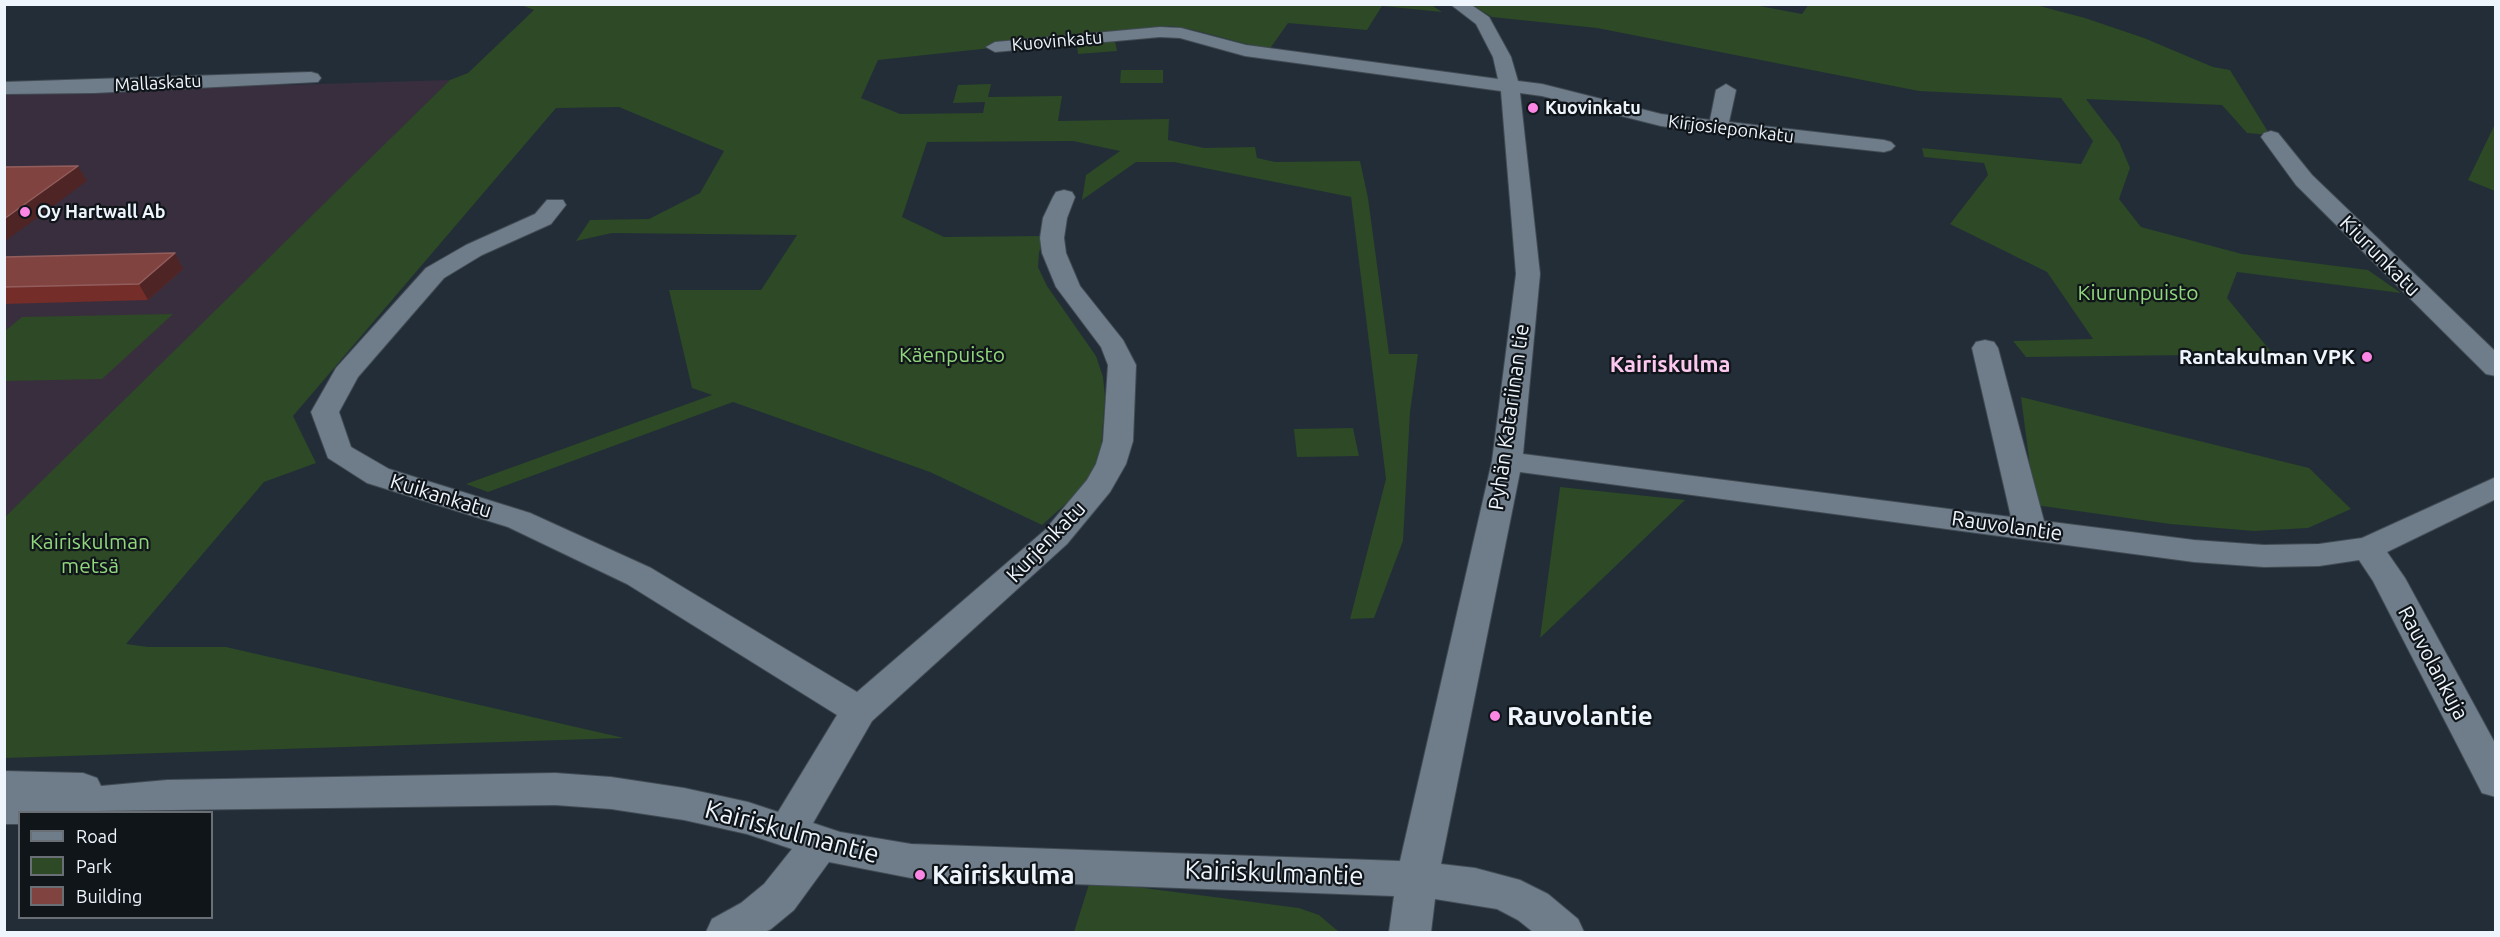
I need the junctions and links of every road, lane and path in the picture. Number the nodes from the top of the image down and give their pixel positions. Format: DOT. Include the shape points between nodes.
graph roads {
  1 [pos="1458,4"];
  2 [pos="995,47"];
  3 [pos="311,78"];
  4 [pos="1510,87"];
  5 [pos="4,88"];
  6 [pos="1725,90"];
  7 [pos="1718,128"];
  8 [pos="2271,137"];
  9 [pos="1884,146"];
  10 [pos="1064,197"];
  11 [pos="555,205"];
  12 [pos="1985,348"];
  13 [pos="2496,369"];
  14 [pos="1507,461"];
  15 [pos="2496,486"];
  16 [pos="2031,529"];
  17 [pos="2367,548"];
  18 [pos="859,711"];
  19 [pos="2496,782"];
  20 [pos="4,786"];
  21 [pos="167,796"];
  22 [pos="4,808"];
  23 [pos="804,837"];
  24 [pos="1417,879"];
  25 [pos="728,933"];
  26 [pos="1410,933"];
  27 [pos="1563,933"];
  1 -- 4 [label="street, Pyhän Katariinan tie" via="1483,21 1502,57"];
  2 -- 4 [label="street, Kuovinkatu" via="1181,33 1257,52"];
  3 -- 5 [label="street, Mallaskatu"];
  4 -- 7 [label="street, Kirjosieponkatu" via="1569,96 1636,116"];
  4 -- 14 [label="street, Pyhän Katariinan tie" via="1528,274"];
  6 -- 7 [label="street"];
  7 -- 9 [label="street, Kirjosieponkatu"];
  8 -- 13 [label="street, Kiurunkatu" via="2304,180"];
  10 -- 18 [label="street, Kurjenkatu" via="1055,218 1054,253 1068,287 1114,346 1122,365 1118,441 1111,464 1099,485 1056,537"];
  11 -- 18 [label="street, Kuikankatu" via="543,219 474,250 435,273 346,374 325,412 338,452 378,476 519,520 639,576"];
  12 -- 16 [label="street"];
  14 -- 16 [label="street, Rauvolantie"];
  14 -- 24 [label="street, Pyhän Katariinan tie"];
  15 -- 17 [label="street, Rauvolantie"];
  16 -- 17 [label="street, Rauvolantie" via="2194,551 2264,556 2319,555"];
  17 -- 19 [label="street, Rauvolankuja" via="2388,578"];
  18 -- 23 [label="street, Kurjenkatu"];
  20 -- 21 [label="street, Kairiskulmantie"];
  21 -- 22 [label="street, Kairiskulmantie"];
  21 -- 23 [label="street, Kairiskulmantie" via="555,789 684,804 748,818"];
  23 -- 24 [label="street, Kairiskulmantie" via="911,861"];
  23 -- 25 [label="street, Kurjenkatu" via="779,897"];
  24 -- 26 [label="street, Pyhän Katariinan tie"];
  24 -- 27 [label="street, Kairiskulmantie" via="1505,893 1533,907"];
}
